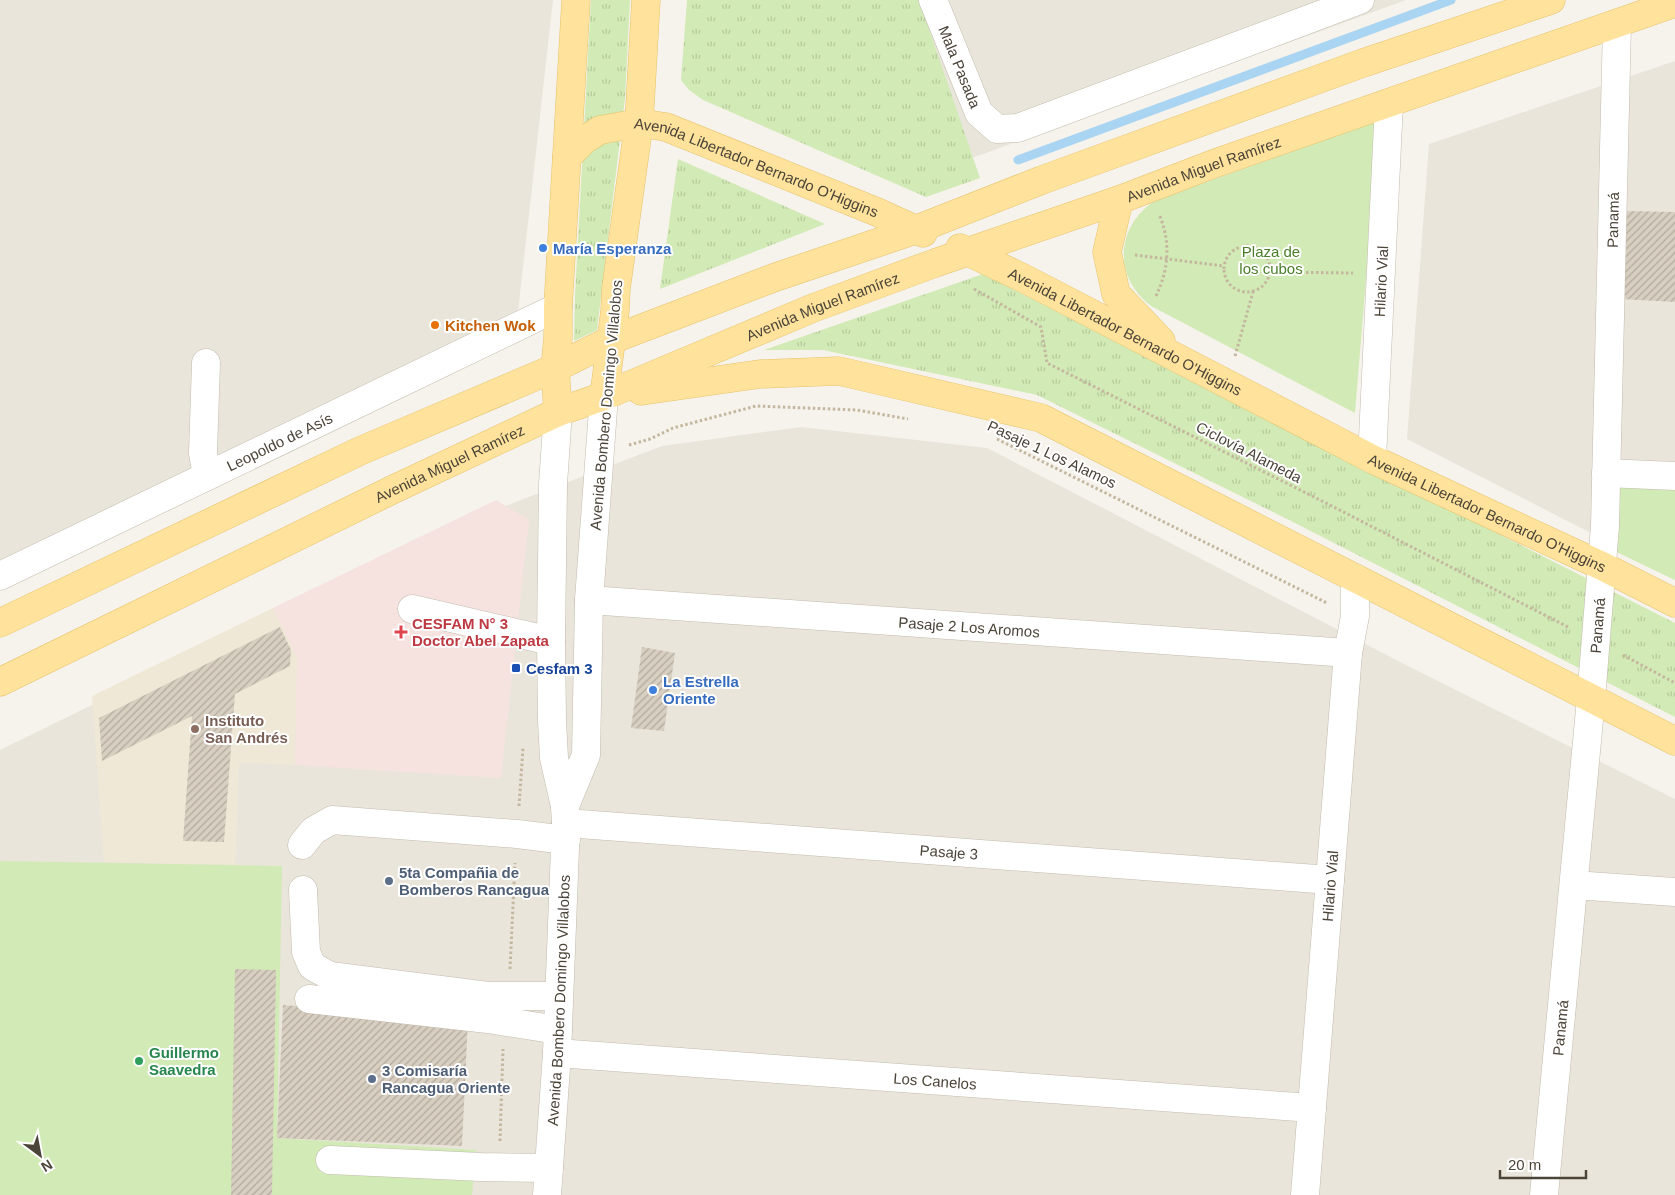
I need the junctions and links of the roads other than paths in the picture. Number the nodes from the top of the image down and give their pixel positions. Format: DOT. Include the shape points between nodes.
graph roads {
  1 [pos="576,0"];
  2 [pos="646,0"];
  3 [pos="933,0"];
  4 [pos="1360,0"];
  5 [pos="1551,0"];
  6 [pos="1675,3"];
  7 [pos="1617,24"];
  8 [pos="1389,103"];
  9 [pos="639,123"];
  10 [pos="567,157"];
  11 [pos="1131,195"];
  12 [pos="915,230"];
  13 [pos="969,252"];
  14 [pos="558,307"];
  15 [pos="611,340"];
  16 [pos="1176,357"];
  17 [pos="206,363"];
  18 [pos="555,368"];
  19 [pos="604,396"];
  20 [pos="558,412"];
  21 [pos="1372,459"];
  22 [pos="1606,473"];
  23 [pos="207,476"];
  24 [pos="1675,476"];
  25 [pos="1602,566"];
  26 [pos="0,576"];
  27 [pos="1355,578"];
  28 [pos="590,600"];
  29 [pos="1675,603"];
  30 [pos="412,609"];
  31 [pos="0,623"];
  32 [pos="551,642"];
  33 [pos="1348,654"];
  34 [pos="0,682"];
  35 [pos="1592,699"];
  36 [pos="1675,741"];
  37 [pos="566,823"];
  38 [pos="302,846"];
  39 [pos="1330,880"];
  40 [pos="1574,885"];
  41 [pos="303,890"];
  42 [pos="1675,892"];
  43 [pos="558,996"];
  44 [pos="309,998"];
  45 [pos="557,1042"];
  46 [pos="1312,1108"];
  47 [pos="330,1160"];
  48 [pos="549,1168"];
  49 [pos="547,1195"];
  50 [pos="1305,1195"];
  51 [pos="1544,1195"];
  1 -- 10 [label="main road, Avenida Bombero Domingo Villalobos"];
  2 -- 9 [label="main road, Avenida Bombero Domingo Villalobos"];
  3 -- 4 [label="street, Mala Pasada" via="979,113 997,129 1018,128"];
  5 -- 12 [label="main road" via="1363,63"];
  6 -- 7 [label="main road, Avenida Miguel Ramírez"];
  7 -- 8 [label="main road, Avenida Miguel Ramírez"];
  7 -- 22 [label="street, Panamá"];
  8 -- 11 [label="main road, Avenida Miguel Ramírez"];
  8 -- 21 [label="street, Hilario Vial"];
  9 -- 10 [label="main road, Avenida Libertador Bernardo O'Higgins" via="600,130"];
  9 -- 12 [label="main road, Avenida Libertador Bernardo O'Higgins" via="666,126"];
  9 -- 15 [label="main road, Avenida Bombero Domingo Villalobos"];
  10 -- 14 [label="main road, Avenida Bombero Domingo Villalobos"];
  11 -- 13 [label="main road, Avenida Miguel Ramírez"];
  11 -- 16 [label="main road" via="1107,252 1116,294"];
  12 -- 13 [label="main road, Avenida Libertador Bernardo O'Higgins"];
  12 -- 15 [label="main road" via="776,277"];
  13 -- 16 [label="main road, Avenida Libertador Bernardo O'Higgins"];
  13 -- 19 [label="main road, Avenida Miguel Ramírez" via="813,308"];
  14 -- 18 [label="main road, Avenida Bombero Domingo Villalobos"];
  14 -- 23 [label="street, Leopoldo de Asís"];
  15 -- 18 [label="main road"];
  15 -- 19 [label="main road, Avenida Bombero Domingo Villalobos"];
  16 -- 21 [label="main road, Avenida Libertador Bernardo O'Higgins"];
  17 -- 23 [label="street" via="203,453"];
  18 -- 20 [label="main road, Avenida Bombero Domingo Villalobos"];
  18 -- 31 [label="main road" via="360,451"];
  19 -- 20 [label="main road, Avenida Miguel Ramírez"];
  19 -- 27 [label="main road" via="760,374 839,371 1041,418"];
  19 -- 28 [label="street, Avenida Bombero Domingo Villalobos"];
  20 -- 32 [label="street, Avenida Bombero Domingo Villalobos" via="553,484"];
  20 -- 34 [label="main road, Avenida Miguel Ramírez"];
  21 -- 25 [label="main road, Avenida Libertador Bernardo O'Higgins"];
  22 -- 24 [label="street"];
  22 -- 25 [label="street, Panamá"];
  23 -- 26 [label="street, Leopoldo de Asís"];
  25 -- 29 [label="main road, Avenida Libertador Bernardo O'Higgins"];
  25 -- 35 [label="street, Panamá"];
  27 -- 33 [label="street, Hilario Vial" via="1355,616"];
  27 -- 35 [label="main road"];
  28 -- 33 [label="street, Pasaje 2 Los Aromos"];
  28 -- 37 [label="street, Avenida Bombero Domingo Villalobos" via="586,755"];
  30 -- 32 [label="street"];
  32 -- 37 [label="street, Avenida Bombero Domingo Villalobos" via="554,758"];
  33 -- 39 [label="street, Hilario Vial"];
  35 -- 36 [label="main road"];
  35 -- 40 [label="street, Panamá"];
  37 -- 38 [label="street, Pasaje 3" via="517,834 332,820 313,831"];
  37 -- 39 [label="street, Pasaje 3"];
  37 -- 43 [label="street, Avenida Bombero Domingo Villalobos"];
  39 -- 46 [label="street, Hilario Vial"];
  40 -- 42 [label="street"];
  40 -- 51 [label="street, Panamá"];
  41 -- 43 [label="street" via="306,952 312,966 330,976 488,996"];
  43 -- 45 [label="street, Avenida Bombero Domingo Villalobos"];
  44 -- 45 [label="street, Los Canelos" via="488,1019"];
  45 -- 46 [label="street, Los Canelos"];
  45 -- 48 [label="street, Avenida Bombero Domingo Villalobos"];
  46 -- 50 [label="street, Hilario Vial"];
  47 -- 48 [label="street"];
  48 -- 49 [label="street, Avenida Bombero Domingo Villalobos"];
}
